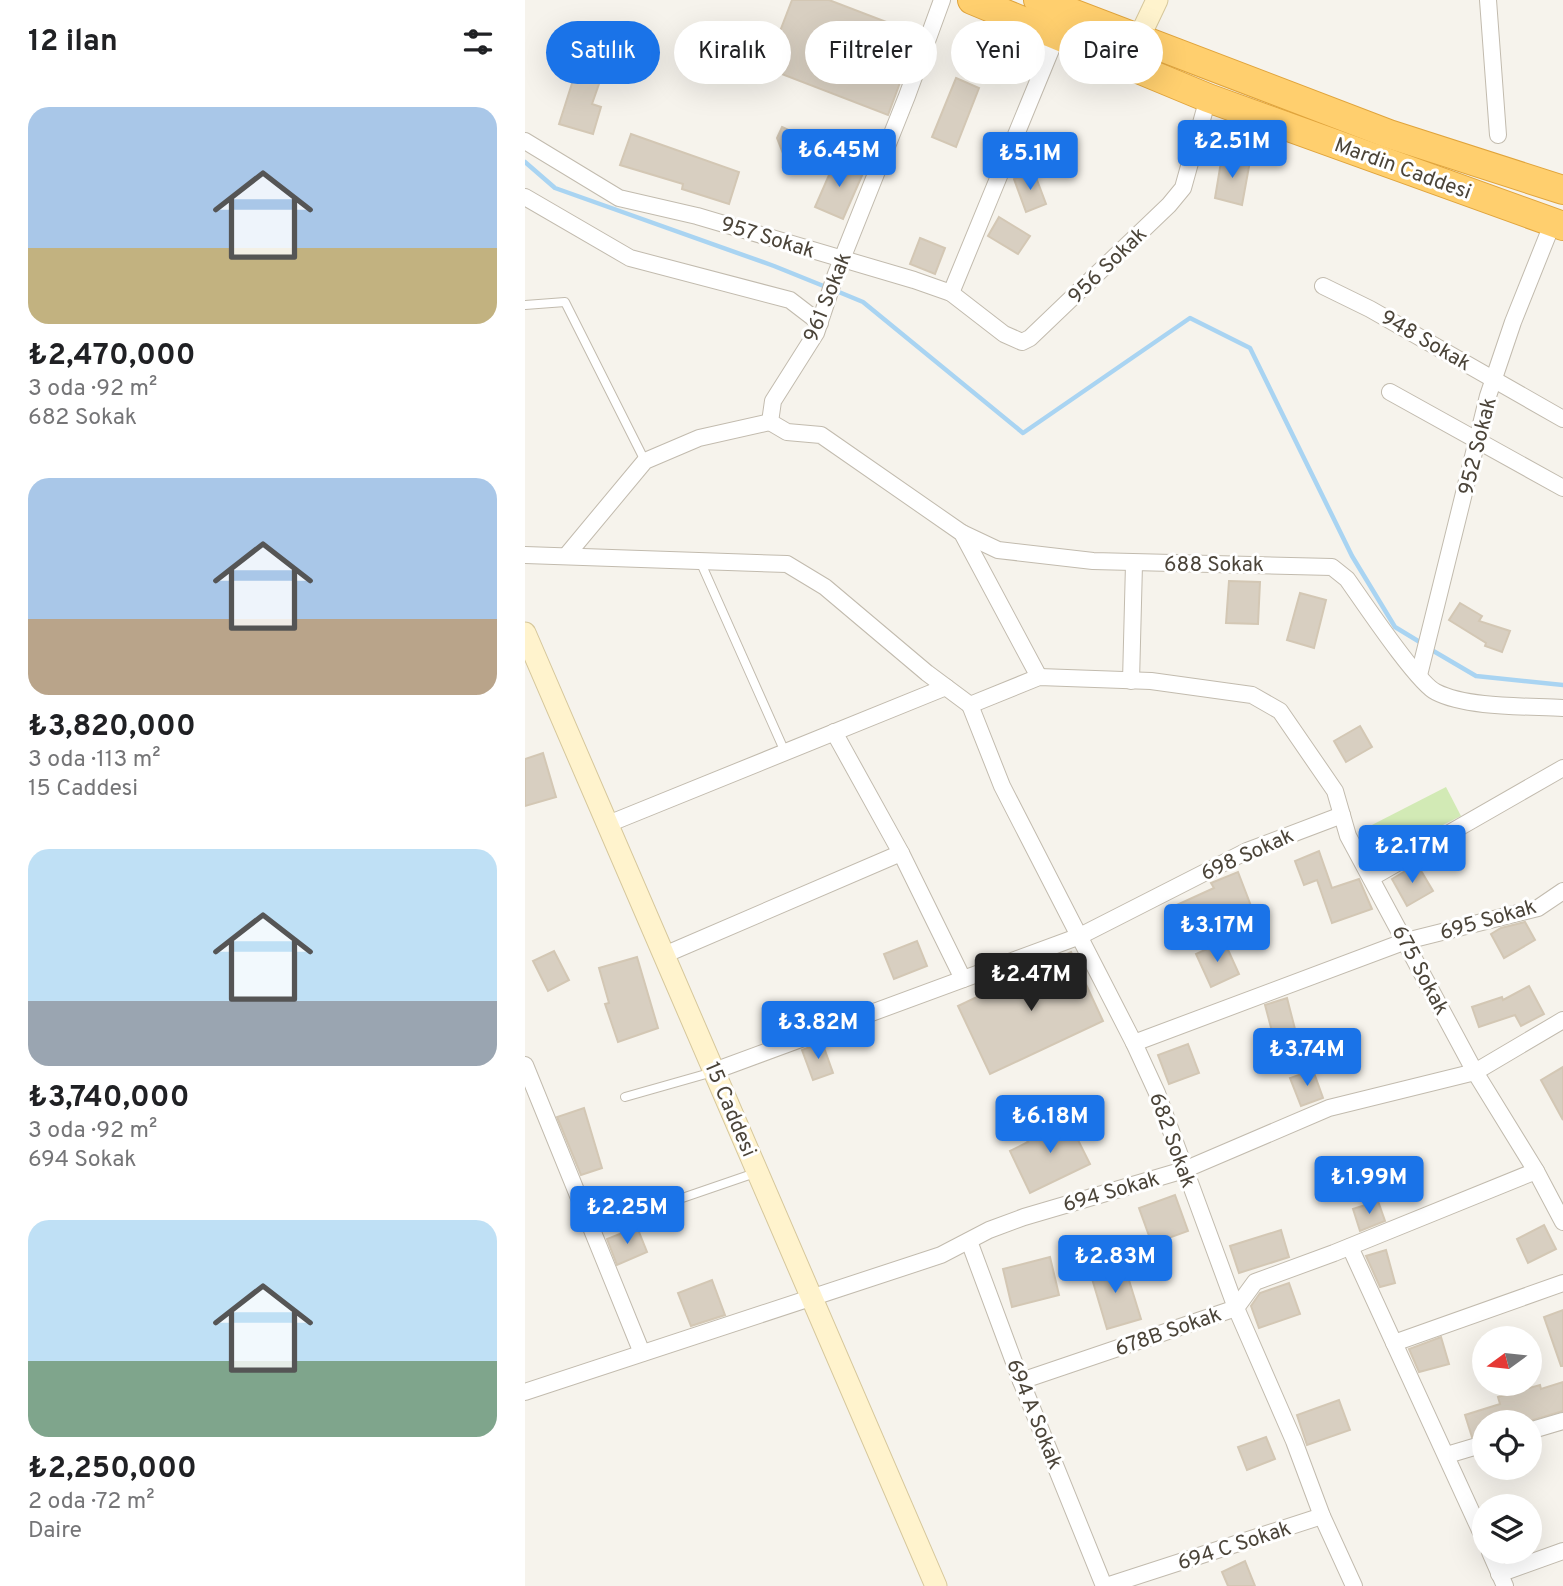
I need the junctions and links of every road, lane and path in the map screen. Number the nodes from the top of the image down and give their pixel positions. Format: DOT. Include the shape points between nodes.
graph roads {
  1 [pos="942,0"];
  2 [pos="972,0"];
  3 [pos="1038,0"];
  4 [pos="1157,0"];
  5 [pos="1490,0"];
  6 [pos="1090,21"];
  7 [pos="1147,21"];
  8 [pos="1057,35"];
  9 [pos="1163,48"];
  10 [pos="1208,98"];
  11 [pos="1498,135"];
  12 [pos="526,142"];
  13 [pos="1563,190"];
  14 [pos="525,197"];
  15 [pos="1558,224"];
  16 [pos="839,267"];
  17 [pos="1323,286"];
  18 [pos="951,293"];
  19 [pos="525,305"];
  20 [pos="821,318"];
  21 [pos="1495,380"];
  22 [pos="1390,392"];
  23 [pos="1563,419"];
  24 [pos="770,422"];
  25 [pos="1477,441"];
  26 [pos="645,461"];
  27 [pos="1563,488"];
  28 [pos="962,533"];
  29 [pos="525,555"];
  30 [pos="566,556"];
  31 [pos="700,561"];
  32 [pos="1134,564"];
  33 [pos="525,633"];
  34 [pos="1419,675"];
  35 [pos="1039,677"];
  36 [pos="1132,681"];
  37 [pos="946,687"];
  38 [pos="970,705"];
  39 [pos="1563,708"];
  40 [pos="834,732"];
  41 [pos="785,752"];
  42 [pos="1563,768"];
  43 [pos="1342,815"];
  44 [pos="608,824"];
  45 [pos="901,853"];
  46 [pos="1371,878"];
  47 [pos="1563,891"];
  48 [pos="1080,936"];
  49 [pos="1406,941"];
  50 [pos="664,955"];
  51 [pos="963,979"];
  52 [pos="1563,1020"];
  53 [pos="1135,1043"];
  54 [pos="525,1065"];
  55 [pos="714,1071"];
  56 [pos="1475,1072"];
  57 [pos="625,1097"];
  58 [pos="1184,1170"];
  59 [pos="1536,1171"];
  60 [pos="758,1172"];
  61 [pos="1563,1222"];
  62 [pos="592,1229"];
  63 [pos="969,1241"];
  64 [pos="1350,1247"];
  65 [pos="1563,1283"];
  66 [pos="812,1298"];
  67 [pos="1236,1308"];
  68 [pos="1394,1343"];
  69 [pos="642,1353"];
  70 [pos="1021,1381"];
  71 [pos="525,1392"];
  72 [pos="1563,1421"];
  73 [pos="1542,1427"];
  74 [pos="1472,1448"];
  75 [pos="1447,1455"];
  76 [pos="1472,1512"];
  77 [pos="1322,1516"];
  78 [pos="1563,1551"];
  79 [pos="1502,1580"];
  80 [pos="936,1586"];
  81 [pos="1105,1586"];
  82 [pos="1354,1586"];
  1 -- 16 [label="street, 961 Sokak"];
  2 -- 8 [label="highway, Mardin Caddesi"];
  3 -- 6 [label="highway, Mardin Caddesi"];
  4 -- 7 [label="street"];
  5 -- 11 [label="street"];
  8 -- 10 [label="highway, Mardin Caddesi"];
  8 -- 18 [label="street"];
  9 -- 13 [label="highway, Mardin Caddesi" via="1389,135"];
  10 -- 15 [label="highway, Mardin Caddesi"];
  10 -- 18 [label="street, 956 Sokak" via="1183,188 1030,338 1021,342 1004,334"];
  12 -- 16 [label="street, 957 Sokak" via="619,198 697,215"];
  14 -- 20 [label="street" via="631,258 790,300"];
  15 -- 21 [label="street, 952 Sokak" via="1513,323"];
  16 -- 18 [label="street, 957 Sokak" via="914,280"];
  16 -- 20 [label="street, 961 Sokak"];
  17 -- 21 [label="street, 948 Sokak"];
  19 -- 26 [label="lane" via="565,302"];
  20 -- 24 [label="street, 961 Sokak" via="773,401"];
  21 -- 23 [label="street, 948 Sokak"];
  21 -- 25 [label="street, 952 Sokak"];
  22 -- 25 [label="street"];
  24 -- 26 [label="street" via="699,438"];
  24 -- 28 [label="street" via="787,432 821,435"];
  25 -- 27 [label="street"];
  25 -- 34 [label="street, 952 Sokak"];
  26 -- 30 [label="street"];
  28 -- 32 [label="street, 688 Sokak" via="998,550"];
  28 -- 35 [label="street"];
  29 -- 30 [label="street"];
  30 -- 31 [label="street"];
  31 -- 37 [label="street" via="787,564 825,587"];
  31 -- 41 [label="lane"];
  32 -- 34 [label="street, 688 Sokak" via="1332,567 1347,579"];
  32 -- 36 [label="street"];
  33 -- 44 [label="street, 15 Caddesi"];
  34 -- 39 [label="street" via="1434,692 1465,701"];
  35 -- 36 [label="street, 675 Sokak"];
  35 -- 38 [label="street"];
  36 -- 43 [label="street, 675 Sokak" via="1252,695 1280,711 1335,791"];
  37 -- 38 [label="street"];
  37 -- 40 [label="street"];
  38 -- 48 [label="street, 682 Sokak" via="1002,786"];
  40 -- 41 [label="street"];
  40 -- 45 [label="street"];
  41 -- 44 [label="street"];
  42 -- 46 [label="street"];
  43 -- 46 [label="street, 675 Sokak"];
  43 -- 48 [label="street, 698 Sokak" via="1247,850"];
  44 -- 50 [label="street, 15 Caddesi"];
  45 -- 50 [label="street"];
  45 -- 51 [label="street"];
  46 -- 49 [label="street, 675 Sokak"];
  47 -- 49 [label="street, 695 Sokak" via="1538,908"];
  48 -- 51 [label="street, 698 Sokak"];
  48 -- 53 [label="street, 682 Sokak"];
  49 -- 53 [label="street, 695 Sokak"];
  49 -- 56 [label="street, 675 Sokak"];
  50 -- 55 [label="street, 15 Caddesi"];
  51 -- 55 [label="street, 698 Sokak"];
  52 -- 56 [label="street, 694 Sokak"];
  53 -- 58 [label="street, 682 Sokak"];
  54 -- 62 [label="street"];
  55 -- 57 [label="lane"];
  55 -- 60 [label="street, 15 Caddesi"];
  56 -- 58 [label="street, 694 Sokak" via="1329,1108"];
  56 -- 59 [label="street, 675 Sokak"];
  58 -- 63 [label="street, 694 Sokak" via="1024,1217"];
  58 -- 67 [label="street, 682 Sokak"];
  59 -- 61 [label="street, 675 Sokak"];
  59 -- 64 [label="street, 678B Sokak"];
  60 -- 62 [label="lane"];
  60 -- 66 [label="street, 15 Caddesi"];
  62 -- 69 [label="street"];
  63 -- 66 [label="street, 694 Sokak" via="941,1255"];
  63 -- 70 [label="street, 694 A Sokak"];
  64 -- 67 [label="street, 678B Sokak" via="1255,1282"];
  64 -- 68 [label="street"];
  65 -- 68 [label="street"];
  66 -- 69 [label="street, 694 Sokak"];
  66 -- 80 [label="street, 15 Caddesi"];
  67 -- 70 [label="street, 678B Sokak"];
  67 -- 77 [label="street, 682 Sokak"];
  68 -- 75 [label="street"];
  69 -- 71 [label="street, 694 Sokak"];
  70 -- 81 [label="street, 694 A Sokak"];
  72 -- 73 [label="street"];
  74 -- 75 [label="street"];
  75 -- 76 [label="street"];
  77 -- 81 [label="street, 694 C Sokak"];
  77 -- 82 [label="street, 682 Sokak"];
  78 -- 79 [label="street"];
}
